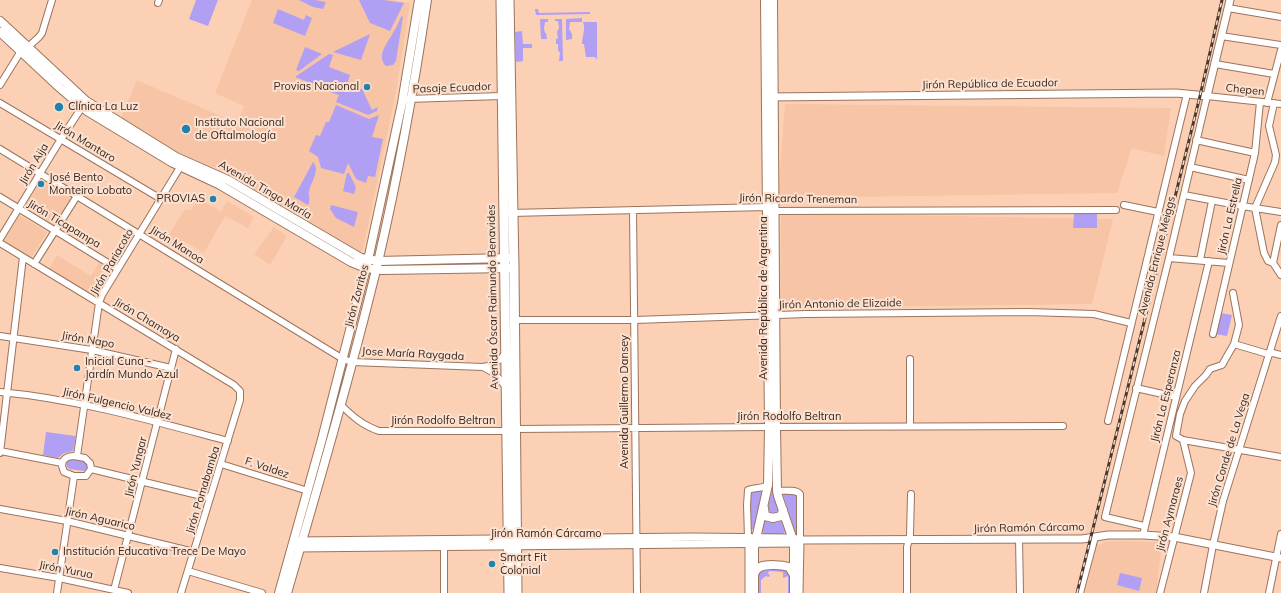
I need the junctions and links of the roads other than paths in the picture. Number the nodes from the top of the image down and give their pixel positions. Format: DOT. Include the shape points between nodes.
graph roads {
  1 [pos="52,0"];
  2 [pos="418,0"];
  3 [pos="427,0"];
  4 [pos="501,0"];
  5 [pos="509,0"];
  6 [pos="765,0"];
  7 [pos="773,0"];
  8 [pos="1230,0"];
  9 [pos="1228,8"];
  10 [pos="1281,17"];
  11 [pos="0,21"];
  12 [pos="0,32"];
  13 [pos="1222,36"];
  14 [pos="1281,45"];
  15 [pos="25,49"];
  16 [pos="1281,50"];
  17 [pos="1215,64"];
  18 [pos="1274,74"];
  19 [pos="0,85"];
  20 [pos="1187,94"];
  21 [pos="502,96"];
  22 [pos="1206,96"];
  23 [pos="770,97"];
  24 [pos="407,99"];
  25 [pos="1264,102"];
  26 [pos="0,103"];
  27 [pos="1274,103"];
  28 [pos="84,104"];
  29 [pos="1281,104"];
  30 [pos="61,139"];
  31 [pos="1196,140"];
  32 [pos="0,149"];
  33 [pos="1255,153"];
  34 [pos="182,164"];
  35 [pos="1190,167"];
  36 [pos="40,174"];
  37 [pos="1249,180"];
  38 [pos="1184,195"];
  39 [pos="78,196"];
  40 [pos="0,197"];
  41 [pos="161,199"];
  42 [pos="1212,201"];
  43 [pos="1124,205"];
  44 [pos="1242,206"];
  45 [pos="18,208"];
  46 [pos="1255,208"];
  47 [pos="770,209"];
  48 [pos="633,210"];
  49 [pos="1116,210"];
  50 [pos="1158,212"];
  51 [pos="1281,212"];
  52 [pos="508,213"];
  53 [pos="1281,224"];
  54 [pos="55,231"];
  55 [pos="140,234"];
  56 [pos="0,239"];
  57 [pos="0,243"];
  58 [pos="23,258"];
  59 [pos="510,258"];
  60 [pos="1169,258"];
  61 [pos="368,260"];
  62 [pos="1200,260"];
  63 [pos="378,261"];
  64 [pos="1209,261"];
  65 [pos="1229,263"];
  66 [pos="1273,263"];
  67 [pos="34,264"];
  68 [pos="366,268"];
  69 [pos="510,268"];
  70 [pos="118,269"];
  71 [pos="376,270"];
  72 [pos="1281,275"];
  73 [pos="1233,293"];
  74 [pos="99,303"];
  75 [pos="771,315"];
  76 [pos="1281,316"];
  77 [pos="514,320"];
  78 [pos="635,320"];
  79 [pos="1131,323"];
  80 [pos="1213,334"];
  81 [pos="0,336"];
  82 [pos="14,338"];
  83 [pos="1234,344"];
  84 [pos="176,349"];
  85 [pos="506,349"];
  86 [pos="92,350"];
  87 [pos="1268,354"];
  88 [pos="1281,355"];
  89 [pos="343,359"];
  90 [pos="910,359"];
  91 [pos="352,362"];
  92 [pos="483,367"];
  93 [pos="171,368"];
  94 [pos="507,388"];
  95 [pos="1136,388"];
  96 [pos="240,391"];
  97 [pos="0,392"];
  98 [pos="7,393"];
  99 [pos="1176,397"];
  100 [pos="340,404"];
  101 [pos="84,406"];
  102 [pos="1108,421"];
  103 [pos="157,422"];
  104 [pos="910,426"];
  105 [pos="1063,426"];
  106 [pos="772,427"];
  107 [pos="635,428"];
  108 [pos="511,430"];
  109 [pos="1183,440"];
  110 [pos="228,441"];
  111 [pos="1239,450"];
  112 [pos="0,452"];
  113 [pos="77,456"];
  114 [pos="1281,457"];
  115 [pos="62,463"];
  116 [pos="221,464"];
  117 [pos="91,469"];
  118 [pos="74,476"];
  119 [pos="142,481"];
  120 [pos="768,485"];
  121 [pos="308,491"];
  122 [pos="778,491"];
  123 [pos="911,494"];
  124 [pos="210,498"];
  125 [pos="764,508"];
  126 [pos="0,509"];
  127 [pos="783,510"];
  128 [pos="67,521"];
  129 [pos="1144,526"];
  130 [pos="1281,534"];
  131 [pos="1143,535"];
  132 [pos="128,536"];
  133 [pos="1094,537"];
  134 [pos="1174,537"];
  135 [pos="1019,539"];
  136 [pos="752,540"];
  137 [pos="795,540"];
  138 [pos="909,540"];
  139 [pos="512,542"];
  140 [pos="636,542"];
  141 [pos="297,544"];
  142 [pos="355,544"];
  143 [pos="1213,545"];
  144 [pos="444,546"];
  145 [pos="194,552"];
  146 [pos="1279,557"];
  147 [pos="0,568"];
  148 [pos="188,571"];
  149 [pos="754,575"];
  150 [pos="794,576"];
  151 [pos="59,578"];
  152 [pos="114,590"];
  153 [pos="57,593"];
  154 [pos="128,593"];
  155 [pos="181,593"];
  156 [pos="262,593"];
  157 [pos="279,593"];
  158 [pos="287,593"];
  159 [pos="444,593"];
  160 [pos="509,593"];
  161 [pos="517,593"];
  162 [pos="637,593"];
  163 [pos="749,593"];
  164 [pos="754,593"];
  165 [pos="794,593"];
  166 [pos="799,593"];
  167 [pos="906,593"];
  168 [pos="1020,593"];
  169 [pos="1080,593"];
  170 [pos="1161,593"];
  171 [pos="1204,593"];
  172 [pos="1270,593"];
  1 -- 15 [label="street" via="42,33"];
  2 -- 24 [label="main road, Jirón Zorritos"];
  3 -- 24 [label="main road, Jirón Zorritos"];
  4 -- 21 [label="main road, Avenida Óscar Raimundo Benavides"];
  5 -- 52 [label="main road, Avenida Óscar Raimundo Benavides"];
  6 -- 23 [label="main road, Avenida República de Argentina"];
  7 -- 23 [label="main road, Avenida República de Argentina"];
  8 -- 9 [label="street, Avenida Enrique Meiggs"];
  9 -- 10 [label="street"];
  9 -- 13 [label="street, Avenida Enrique Meiggs"];
  11 -- 15 [label="main road, Avenida Tingo María"];
  12 -- 15 [label="main road, Avenida Tingo María"];
  13 -- 14 [label="street"];
  13 -- 17 [label="street, Avenida Enrique Meiggs"];
  15 -- 19 [label="street"];
  15 -- 28 [label="main road, Avenida Tingo María"];
  16 -- 18 [label="street, Jirón La Estrella"];
  17 -- 18 [label="street"];
  17 -- 22 [label="street, Avenida Enrique Meiggs"];
  18 -- 25 [label="street, Jirón La Estrella"];
  20 -- 22 [label="street, Jirón República de Ecuador"];
  20 -- 23 [label="street, Jirón República de Ecuador"];
  20 -- 50 [label="street"];
  21 -- 24 [label="street, Pasaje Ecuador"];
  21 -- 52 [label="main road, Avenida Óscar Raimundo Benavides"];
  22 -- 25 [label="street, Chepen"];
  22 -- 31 [label="street, Avenida Enrique Meiggs"];
  23 -- 47 [label="main road, Avenida República de Argentina"];
  24 -- 61 [label="main road, Jirón Zorritos"];
  24 -- 63 [label="main road, Jirón Zorritos"];
  25 -- 27 [label="street, Chepen"];
  25 -- 33 [label="street, Jirón La Estrella"];
  26 -- 30 [label="street, Jirón Mantaro"];
  27 -- 29 [label="street, Chepen"];
  27 -- 46 [label="street" via="1269,131 1276,158"];
  28 -- 30 [label="street, Jirón Aija"];
  28 -- 34 [label="main road, Avenida Tingo María"];
  30 -- 36 [label="street, Jirón Aija"];
  30 -- 41 [label="street, Jirón Mantaro"];
  31 -- 33 [label="street"];
  31 -- 35 [label="street, Avenida Enrique Meiggs"];
  32 -- 36 [label="street, Jirón Manoa"];
  33 -- 37 [label="street, Jirón La Estrella"];
  34 -- 41 [label="street, Jirón Pariacoto"];
  34 -- 61 [label="main road, Avenida Tingo María" via="228,180"];
  34 -- 68 [label="main road, Avenida Tingo María" via="351,262"];
  35 -- 37 [label="street"];
  35 -- 38 [label="street, Avenida Enrique Meiggs"];
  36 -- 39 [label="street, Jirón Manoa"];
  36 -- 45 [label="street, Jirón Aija"];
  37 -- 44 [label="street, Jirón La Estrella"];
  38 -- 42 [label="street"];
  38 -- 60 [label="street, Avenida Enrique Meiggs"];
  39 -- 54 [label="street"];
  39 -- 55 [label="street, Jirón Manoa"];
  40 -- 45 [label="street, Jirón Ticapampa"];
  41 -- 55 [label="street, Jirón Pariacoto"];
  42 -- 44 [label="street"];
  42 -- 62 [label="street"];
  43 -- 50 [label="street"];
  44 -- 46 [label="street"];
  44 -- 65 [label="street, Jirón La Estrella"];
  45 -- 54 [label="street, Jirón Ticapampa"];
  45 -- 56 [label="street, Jirón Aija"];
  46 -- 51 [label="street"];
  46 -- 66 [label="street" via="1264,253 1269,262"];
  47 -- 48 [label="street, Jirón Ricardo Treneman"];
  47 -- 49 [label="street, Jirón Ricardo Treneman"];
  47 -- 75 [label="main road, Avenida República de Argentina"];
  48 -- 52 [label="street, Jirón Ricardo Treneman"];
  48 -- 78 [label="street, Avenida Guillermo Dansey"];
  50 -- 79 [label="street"];
  52 -- 59 [label="main road, Avenida Óscar Raimundo Benavides"];
  53 -- 66 [label="street"];
  54 -- 67 [label="street"];
  54 -- 70 [label="street, Jirón Ticapampa"];
  55 -- 70 [label="street, Jirón Pariacoto"];
  55 -- 89 [label="street, Jirón Manoa"];
  57 -- 58 [label="street, Jirón Chamaya"];
  58 -- 67 [label="street, Jirón Chamaya"];
  58 -- 82 [label="street"];
  59 -- 63 [label="main road, Avenida Tingo María"];
  59 -- 69 [label="main road, Avenida Óscar Raimundo Benavides"];
  60 -- 62 [label="street"];
  60 -- 95 [label="street, Avenida Enrique Meiggs"];
  61 -- 63 [label="main road, Avenida Tingo María"];
  61 -- 68 [label="main road, Jirón Zorritos"];
  62 -- 64 [label="street"];
  63 -- 71 [label="main road, Jirón Zorritos"];
  64 -- 65 [label="street"];
  64 -- 99 [label="street, Jirón La Esperanza"];
  65 -- 80 [label="street, Jirón La Estrella"];
  66 -- 72 [label="street"];
  67 -- 74 [label="street, Jirón Chamaya"];
  68 -- 71 [label="main road, Avenida Tingo María"];
  68 -- 89 [label="main road, Jirón Zorritos"];
  69 -- 71 [label="main road, Avenida Tingo María"];
  69 -- 77 [label="main road, Avenida Óscar Raimundo Benavides"];
  69 -- 85 [label="main road, Avenida Óscar Raimundo Benavides"];
  70 -- 74 [label="street, Jirón Pariacoto"];
  71 -- 91 [label="main road, Jirón Zorritos"];
  73 -- 83 [label="street" via="1239,325"];
  74 -- 84 [label="street, Jirón Chamaya"];
  74 -- 86 [label="street, Jirón Pariacoto"];
  75 -- 78 [label="street, Jirón Antonio de Elizaide"];
  75 -- 79 [label="street, Jirón Antonio de Elizaide" via="941,312 1094,314"];
  75 -- 106 [label="main road, Avenida República de Argentina"];
  76 -- 87 [label="street, Jirón Conde de La Vega"];
  77 -- 78 [label="street, Jirón Antonio de Elizaide"];
  77 -- 108 [label="main road, Avenida Óscar Raimundo Benavides"];
  78 -- 107 [label="street, Avenida Guillermo Dansey"];
  79 -- 102 [label="street"];
  81 -- 82 [label="street, Jirón Napo"];
  82 -- 86 [label="street, Jirón Napo"];
  82 -- 98 [label="street"];
  83 -- 87 [label="street"];
  83 -- 109 [label="street" via="1222,365 1212,368 1189,396 1180,414 1176,436"];
  84 -- 93 [label="street, Jirón Yungar"];
  84 -- 96 [label="street, Jirón Chamaya"];
  85 -- 92 [label="street, Jose María Raygada" via="496,363"];
  85 -- 94 [label="main road, Avenida Óscar Raimundo Benavides"];
  86 -- 93 [label="street, Jirón Napo"];
  86 -- 101 [label="street, Jirón Pariacoto"];
  87 -- 88 [label="street"];
  87 -- 111 [label="street, Jirón Conde de La Vega"];
  89 -- 91 [label="street, Jose María Raygada"];
  89 -- 121 [label="main road, Jirón Zorritos"];
  90 -- 104 [label="street"];
  91 -- 92 [label="street, Jose María Raygada"];
  91 -- 100 [label="main road, Jirón Zorritos"];
  92 -- 94 [label="street" via="499,377"];
  93 -- 103 [label="street, Jirón Yungar"];
  94 -- 108 [label="main road, Avenida Óscar Raimundo Benavides"];
  95 -- 99 [label="street"];
  95 -- 129 [label="street, Avenida Enrique Meiggs" via="1105,517"];
  96 -- 110 [label="street, Jirón Pomabamba" via="240,400"];
  97 -- 98 [label="street, Jirón Fulgencio Valdez"];
  98 -- 101 [label="street, Jirón Fulgencio Valdez" via="37,396"];
  98 -- 112 [label="street"];
  99 -- 129 [label="street, Jirón La Esperanza"];
  100 -- 108 [label="street, Jirón Rodolfo Beltran" via="356,420 378,431"];
  100 -- 141 [label="main road, Jirón Zorritos"];
  101 -- 103 [label="street, Jirón Fulgencio Valdez"];
  101 -- 113 [label="street, Jirón Pariacoto"];
  103 -- 110 [label="street, Jirón Fulgencio Valdez"];
  103 -- 119 [label="street, Jirón Yungar"];
  104 -- 105 [label="street, Jirón Rodolfo Beltran"];
  104 -- 106 [label="street, Jirón Rodolfo Beltran"];
  106 -- 107 [label="street, Jirón Rodolfo Beltran"];
  106 -- 120 [label="main road, Avenida República de Argentina"];
  106 -- 122 [label="main road, Avenida República de Argentina"];
  107 -- 108 [label="street, Jirón Rodolfo Beltran"];
  107 -- 140 [label="street, Avenida Guillermo Dansey"];
  108 -- 139 [label="main road, Avenida Óscar Raimundo Benavides"];
  109 -- 111 [label="street"];
  109 -- 134 [label="street, Jirón Aymaraes" via="1191,473"];
  110 -- 116 [label="street, Jirón Pomabamba"];
  111 -- 114 [label="street"];
  111 -- 143 [label="street, Jirón Conde de La Vega"];
  112 -- 115 [label="street"];
  113 -- 115 [label="street" via="67,457"];
  113 -- 117 [label="street" via="88,460"];
  115 -- 118 [label="street" via="64,472"];
  116 -- 121 [label="street, F. Valdez"];
  116 -- 124 [label="street, Jirón Pomabamba"];
  117 -- 118 [label="street" via="86,476"];
  117 -- 119 [label="street"];
  118 -- 128 [label="street"];
  119 -- 124 [label="street"];
  119 -- 132 [label="street, Jirón Yungar"];
  120 -- 125 [label="main road, Avenida República de Argentina"];
  120 -- 136 [label="street" via="748,490 747,507"];
  121 -- 141 [label="main road, Jirón Zorritos"];
  122 -- 127 [label="main road, Avenida República de Argentina"];
  122 -- 137 [label="street" via="794,491 800,494"];
  123 -- 138 [label="street"];
  124 -- 145 [label="street, Jirón Pomabamba"];
  125 -- 127 [label="main road" via="765,516 769,518 779,518"];
  125 -- 136 [label="main road, Avenida República de Argentina"];
  126 -- 128 [label="street, Jirón Aguarico"];
  127 -- 137 [label="main road, Avenida República de Argentina"];
  128 -- 132 [label="street, Jirón Aguarico"];
  128 -- 151 [label="street"];
  129 -- 131 [label="street, Jirón La Esperanza"];
  130 -- 146 [label="street"];
  131 -- 133 [label="street, Jirón Ramón Cárcamo"];
  131 -- 134 [label="street, Jirón Ramón Cárcamo"];
  132 -- 145 [label="street, Jirón Aguarico"];
  132 -- 152 [label="street, Jirón Yungar"];
  133 -- 135 [label="street, Jirón Ramón Cárcamo"];
  133 -- 169 [label="street"];
  134 -- 143 [label="street, Jirón Ramón Cárcamo"];
  134 -- 170 [label="street, Jirón Aymaraes"];
  135 -- 138 [label="street, Jirón Ramón Cárcamo"];
  135 -- 168 [label="street"];
  136 -- 137 [label="street, Jirón Ramón Cárcamo"];
  136 -- 140 [label="street, Jirón Ramón Cárcamo"];
  136 -- 149 [label="main road, Avenida República de Argentina"];
  136 -- 163 [label="street, Avenida República de Argentina"];
  137 -- 138 [label="street, Jirón Ramón Cárcamo"];
  137 -- 150 [label="main road, Avenida República de Argentina"];
  137 -- 166 [label="street, Avenida República de Argentina"];
  138 -- 167 [label="street"];
  139 -- 140 [label="street, Jirón Ramón Cárcamo"];
  139 -- 142 [label="street, Jirón Ramón Cárcamo"];
  139 -- 144 [label="street, Jirón Ramón Cárcamo"];
  139 -- 160 [label="main road, Avenida Óscar Raimundo Benavides"];
  139 -- 161 [label="main road, Avenida Óscar Raimundo Benavides"];
  140 -- 162 [label="street, Avenida Guillermo Dansey"];
  141 -- 142 [label="street, Jirón Ramón Cárcamo"];
  141 -- 157 [label="main road, Jirón Zorritos"];
  141 -- 158 [label="main road, Jirón Zorritos"];
  142 -- 144 [label="street, Jirón Ramón Cárcamo"];
  143 -- 146 [label="street, Jirón Ramón Cárcamo"];
  143 -- 171 [label="street, Jirón Conde de La Vega"];
  144 -- 159 [label="street"];
  145 -- 148 [label="street, Jirón Pomabamba"];
  146 -- 172 [label="street"];
  147 -- 151 [label="street, Jirón Yurua"];
  148 -- 155 [label="street, Jirón Pomabamba"];
  148 -- 156 [label="street"];
  149 -- 150 [label="main road" via="762,567 784,566 792,570"];
  149 -- 164 [label="main road, Avenida República de Argentina"];
  150 -- 165 [label="main road, Avenida República de Argentina"];
  151 -- 152 [label="street, Jirón Yurua"];
  151 -- 153 [label="street"];
  152 -- 154 [label="street, Jirón Yurua"];
}
